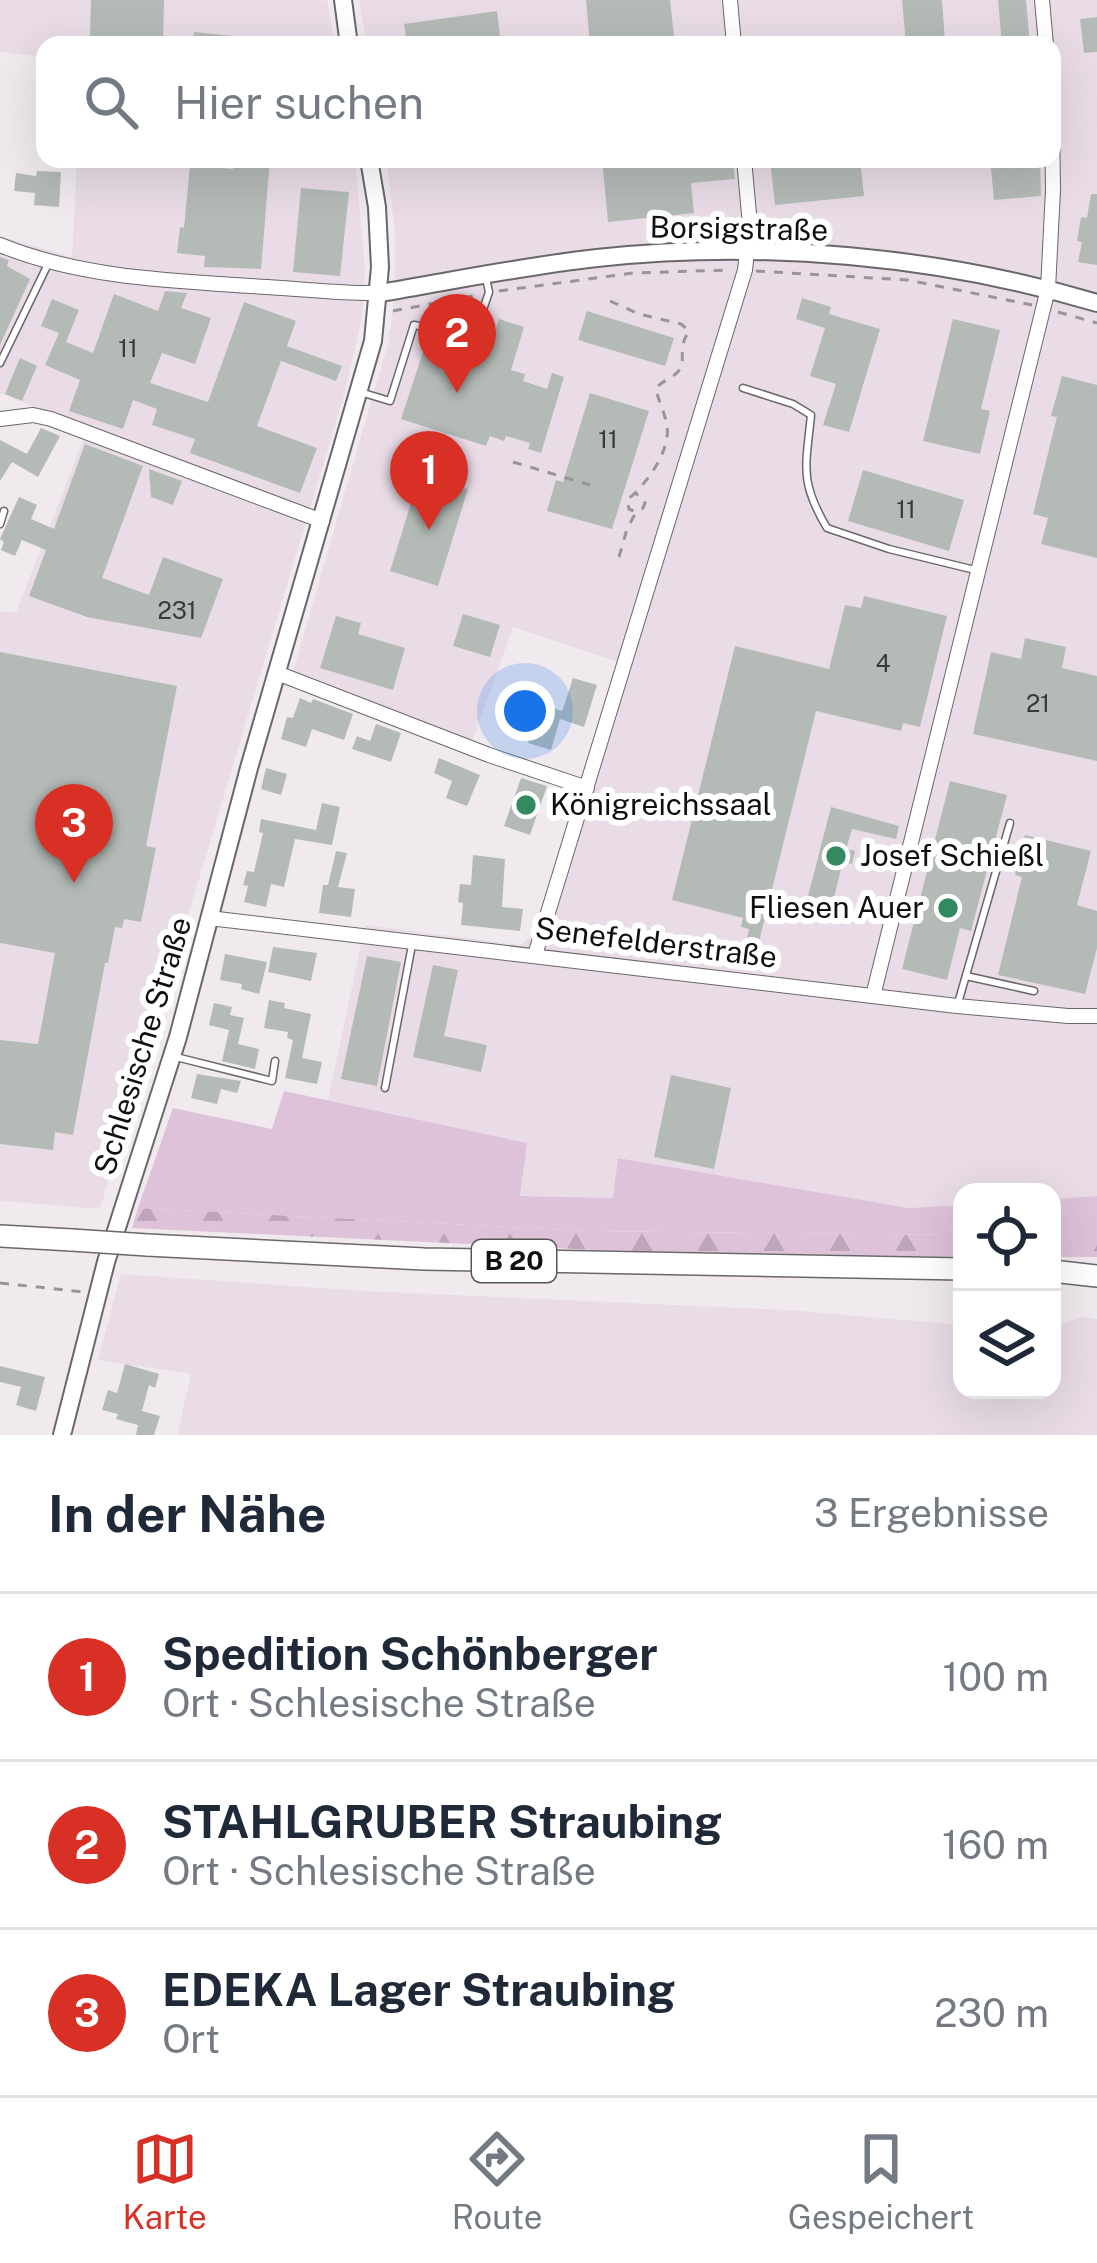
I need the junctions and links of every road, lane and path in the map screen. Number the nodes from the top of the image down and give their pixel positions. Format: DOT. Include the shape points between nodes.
graph roads {
  1 [pos="343,0"];
  2 [pos="730,0"];
  3 [pos="1042,0"];
  4 [pos="349,36"];
  5 [pos="733,36"];
  6 [pos="1045,36"];
  7 [pos="370,168"];
  8 [pos="745,168"];
  9 [pos="1053,168"];
  10 [pos="0,245"];
  11 [pos="746,261"];
  12 [pos="49,262"];
  13 [pos="487,284"];
  14 [pos="1048,289"];
  15 [pos="380,293"];
  16 [pos="610,302"];
  17 [pos="1097,303"];
  18 [pos="1043,308"];
  19 [pos="391,312"];
  20 [pos="1097,323"];
  21 [pos="0,363"];
  22 [pos="743,388"];
  23 [pos="359,392"];
  24 [pos="0,419"];
  25 [pos="513,462"];
  26 [pos="590,485"];
  27 [pos="636,494"];
  28 [pos="4,511"];
  29 [pos="636,512"];
  30 [pos="322,521"];
  31 [pos="0,524"];
  32 [pos="619,557"];
  33 [pos="979,571"];
  34 [pos="277,673"];
  35 [pos="587,788"];
  36 [pos="1010,823"];
  37 [pos="209,918"];
  38 [pos="412,941"];
  39 [pos="535,955"];
  40 [pos="966,976"];
  41 [pos="1034,991"];
  42 [pos="873,996"];
  43 [pos="957,1006"];
  44 [pos="1097,1016"];
  45 [pos="172,1056"];
  46 [pos="275,1060"];
  47 [pos="385,1088"];
  48 [pos="0,1236"];
  49 [pos="953,1269"];
  50 [pos="1061,1272"];
  51 [pos="1097,1274"];
  52 [pos="0,1283"];
  53 [pos="98,1294"];
  54 [pos="62,1435"];
  1 -- 4 [label="street"];
  2 -- 5 [label="street"];
  3 -- 6 [label="street"];
  7 -- 15 [label="street, Schlesische Straße"];
  8 -- 11 [label="street"];
  9 -- 14 [label="street"];
  10 -- 12 [label="street"];
  11 -- 13 [label="path"];
  11 -- 13 [label="street, Borsigstraße" via="697,251 600,258"];
  11 -- 14 [label="street, Borsigstraße" via="858,258"];
  11 -- 18 [label="path" via="908,280"];
  11 -- 35 [label="street"];
  12 -- 15 [label="street" via="209,284"];
  12 -- 21 [label="lane"];
  13 -- 15 [label="street, Borsigstraße"];
  13 -- 19 [label="path"];
  13 -- 23 [label="lane" via="474,336 414,325 390,401"];
  14 -- 17 [label="street, Borsigstraße"];
  14 -- 18 [label="street"];
  15 -- 23 [label="street, Schlesische Straße"];
  16 -- 27 [label="path" via="689,331 681,368 656,388 667,438"];
  18 -- 20 [label="path"];
  18 -- 33 [label="street"];
  22 -- 33 [label="lane" via="811,415 805,474 827,528"];
  23 -- 30 [label="street, Schlesische Straße"];
  24 -- 30 [label="street" via="51,419"];
  25 -- 26 [label="path"];
  27 -- 29 [label="path" via="644,502"];
  27 -- 29 [label="path" via="626,503"];
  28 -- 31 [label="lane"];
  29 -- 32 [label="path"];
  30 -- 34 [label="street, Schlesische Straße"];
  33 -- 42 [label="street"];
  34 -- 35 [label="street"];
  34 -- 37 [label="street, Schlesische Straße"];
  35 -- 39 [label="street"];
  36 -- 40 [label="lane"];
  37 -- 38 [label="street, Senefelderstraße"];
  37 -- 45 [label="street, Schlesische Straße"];
  38 -- 39 [label="street, Senefelderstraße"];
  38 -- 47 [label="lane"];
  39 -- 42 [label="street, Senefelderstraße"];
  40 -- 41 [label="lane"];
  40 -- 43 [label="lane"];
  42 -- 43 [label="street, Senefelderstraße"];
  43 -- 44 [label="street, Senefelderstraße"];
  45 -- 46 [label="lane" via="272,1082"];
  45 -- 53 [label="street, Schlesische Straße"];
  48 -- 49 [label="highway, B 20, bridge" via="424,1259"];
  50 -- 51 [label="highway"];
  52 -- 53 [label="path"];
  53 -- 54 [label="street, Schlesische Straße"];
}
